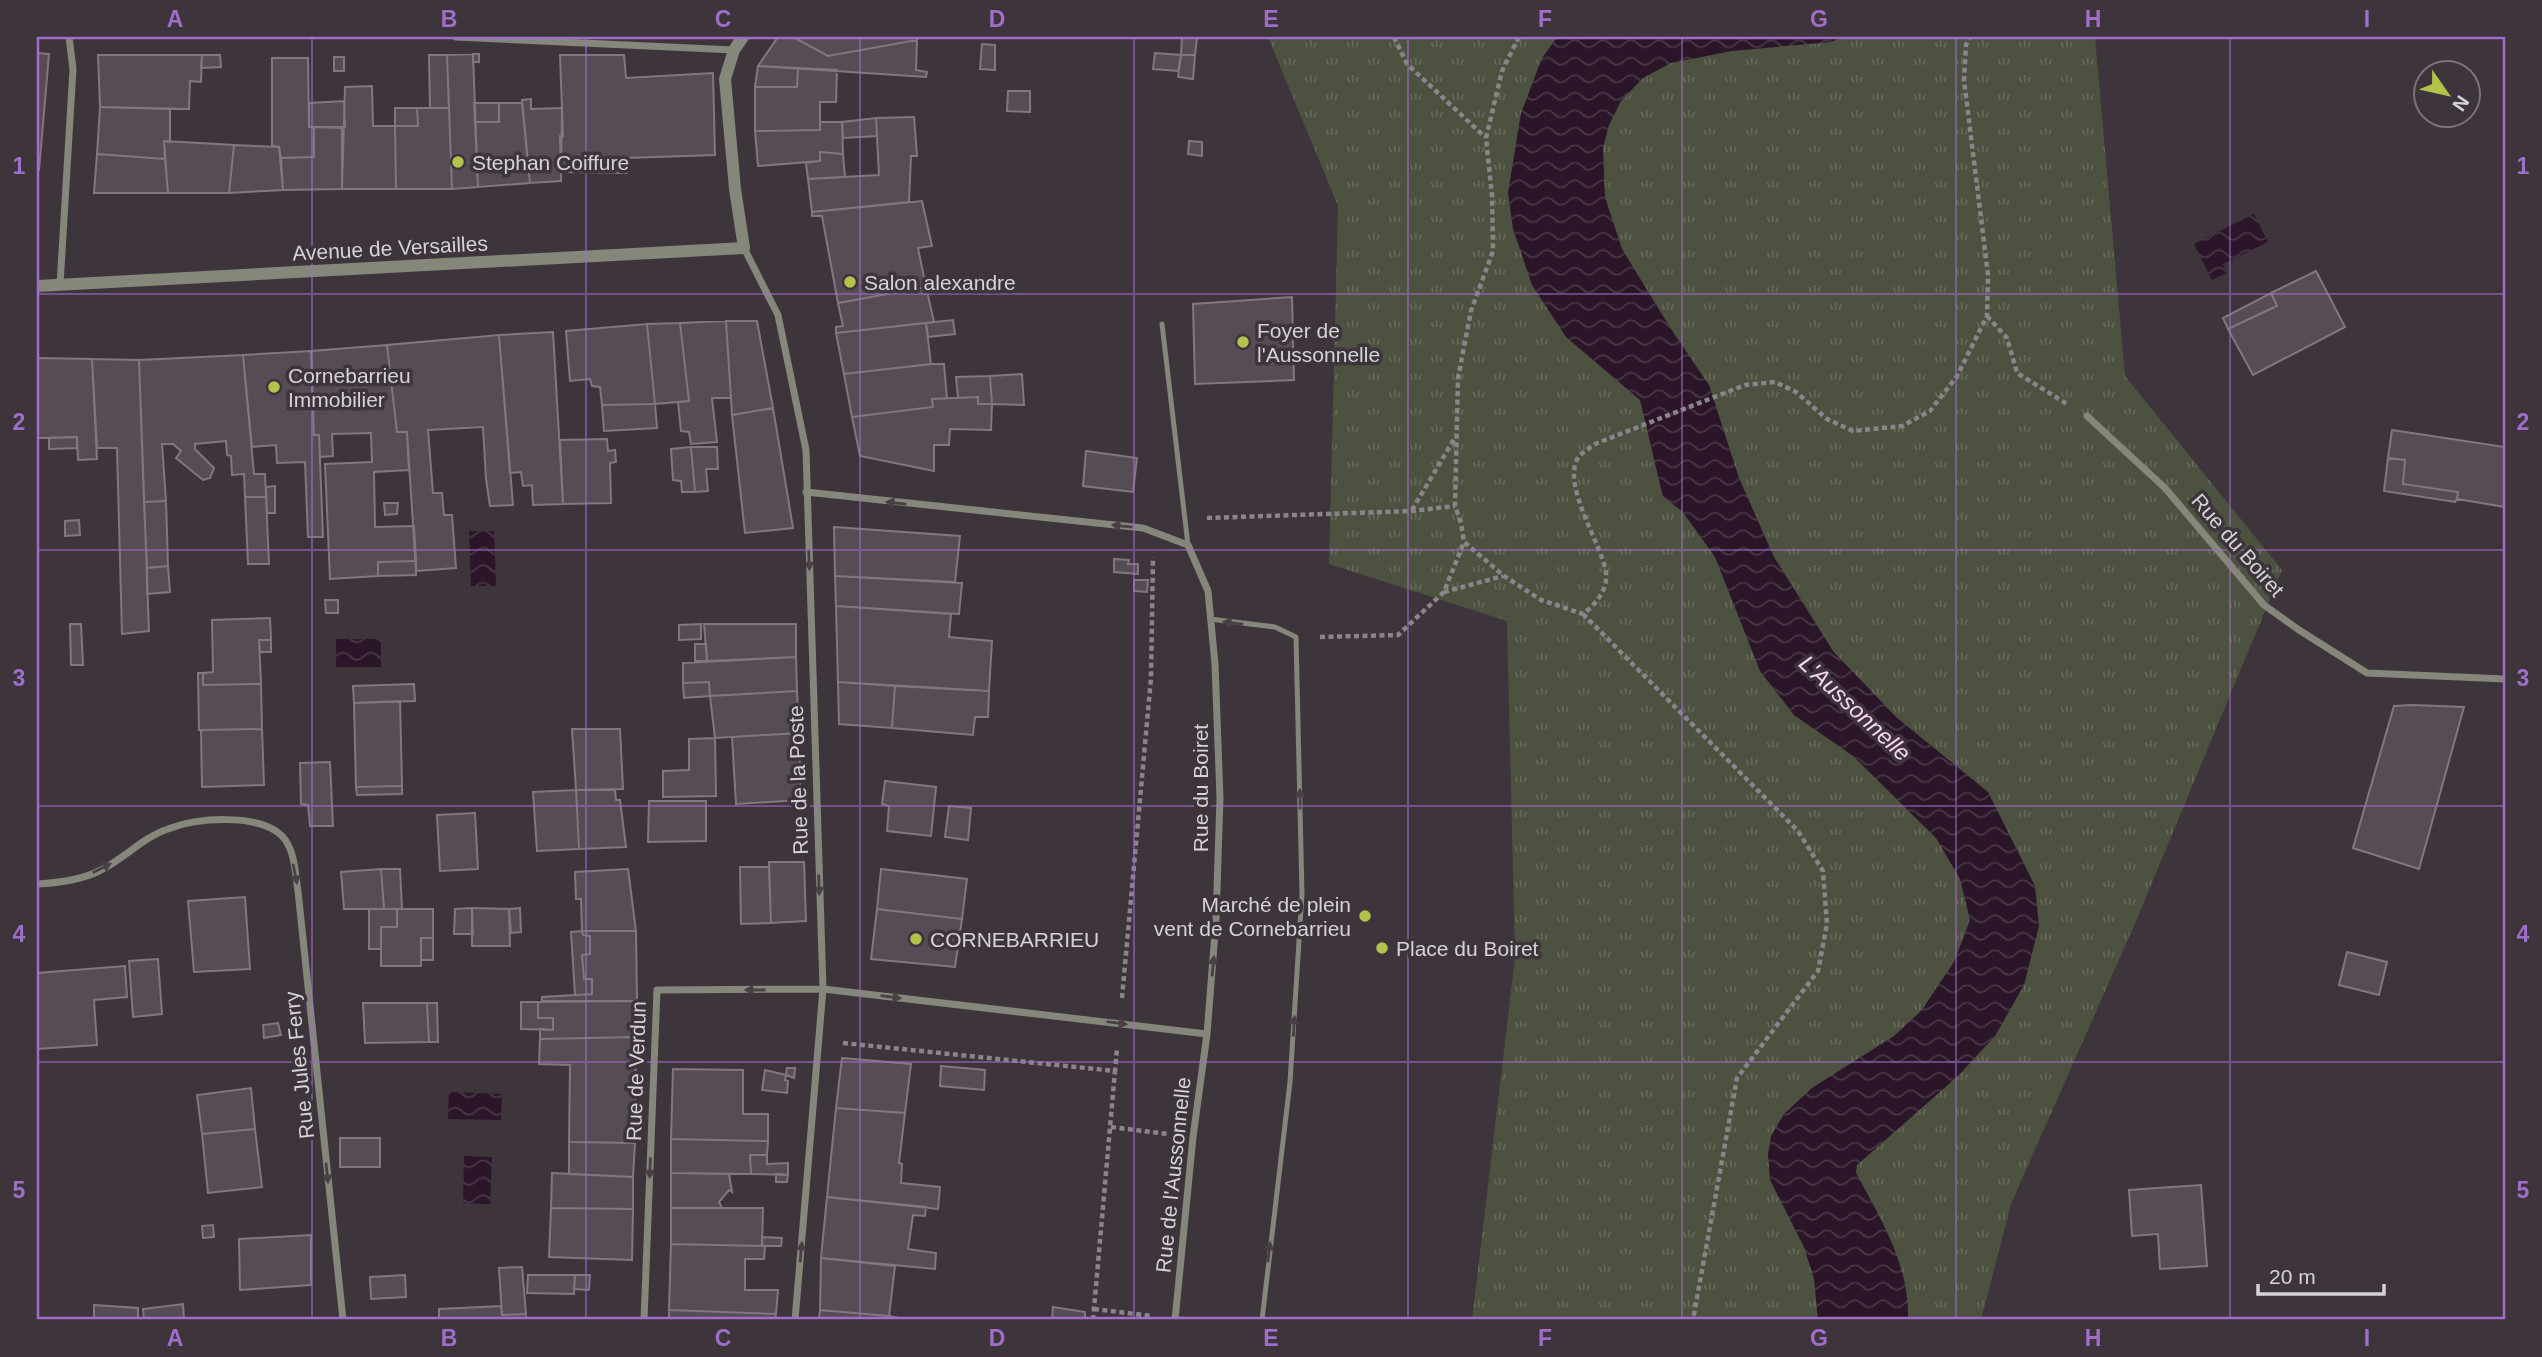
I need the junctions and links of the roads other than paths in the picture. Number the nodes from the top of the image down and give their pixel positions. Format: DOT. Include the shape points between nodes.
graph roads {
  1 [pos="69,37"];
  2 [pos="456,37"];
  3 [pos="743,37"];
  4 [pos="733,50"];
  5 [pos="744,248"];
  6 [pos="60,285"];
  7 [pos="37,286"];
  8 [pos="1162,324"];
  9 [pos="2087,416"];
  10 [pos="806,492"];
  11 [pos="1188,545"];
  12 [pos="1210,620"];
  13 [pos="2505,679"];
  14 [pos="37,884"];
  15 [pos="823,989"];
  16 [pos="1207,1034"];
  17 [pos="342,1320"];
  18 [pos="644,1320"];
  19 [pos="795,1320"];
  20 [pos="1175,1320"];
  21 [pos="1206,1320"];
  22 [pos="1262,1320"];
  1 -- 6 [label="street" via="73,69"];
  2 -- 4 [label="street"];
  3 -- 4 [label="street"];
  4 -- 5 [label="street" via="725,79"];
  5 -- 6 [label="street, Avenue de Versailles"];
  5 -- 10 [label="street, Rue de la Poste" via="778,315 806,450"];
  6 -- 7 [label="street, Avenue de Versailles"];
  8 -- 11 [label="lane"];
  9 -- 13 [label="street, Rue du Boiret" via="2165,488 2264,605 2367,673"];
  11 -- 10 [label="street, one-way" via="1143,528"];
  10 -- 15 [label="street, Rue de la Poste, one-way"];
  11 -- 12 [label="street, Rue du Boiret" via="1208,591"];
  16 -- 12 [label="street, Rue du Boiret, one-way" via="1220,798 1216,664"];
  22 -- 12 [label="lane, one-way" via="1290,1082 1303,894 1296,637 1275,628"];
  14 -- 17 [label="street, Rue Jules Ferry, one-way" via="98,871 167,829 223,818 257,824 281,835 290,850 298,891"];
  15 -- 16 [label="street, one-way"];
  15 -- 18 [label="street, Rue de Verdun, one-way" via="657,990"];
  19 -- 15 [label="street, Rue de la Poste, one-way"];
  16 -- 20 [label="street, Rue de l'Aussonnelle"];
  20 -- 21 [label="lane"];
}
